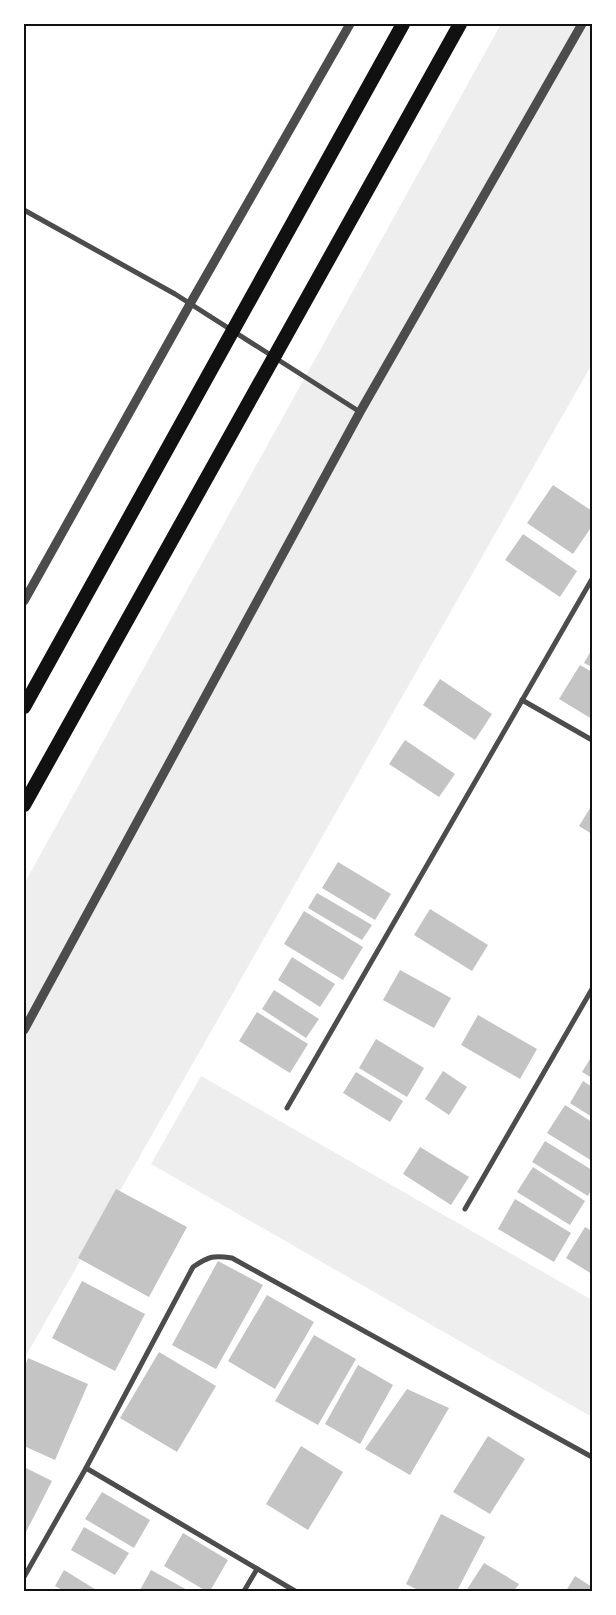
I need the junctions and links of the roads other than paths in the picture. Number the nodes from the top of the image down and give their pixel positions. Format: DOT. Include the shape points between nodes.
graph roads {
  1 [pos="350,24"];
  2 [pos="403,24"];
  3 [pos="460,24"];
  4 [pos="582,24"];
  5 [pos="24,210"];
  6 [pos="190,304"];
  7 [pos="360,412"];
  8 [pos="592,579"];
  9 [pos="24,602"];
  10 [pos="522,700"];
  11 [pos="24,707"];
  12 [pos="592,740"];
  13 [pos="24,805"];
  14 [pos="592,989"];
  15 [pos="24,1030"];
  16 [pos="287,1108"];
  17 [pos="466,1209"];
  18 [pos="592,1457"];
  19 [pos="86,1468"];
  20 [pos="257,1569"];
  21 [pos="24,1577"];
  22 [pos="244,1591"];
  23 [pos="295,1591"];
  1 -- 6 [label="street"];
  2 -- 11 [label="highway"];
  3 -- 13 [label="highway"];
  4 -- 7 [label="street"];
  5 -- 6 [label="street"];
  6 -- 7 [label="street"];
  6 -- 9 [label="street"];
  7 -- 15 [label="street"];
  8 -- 10 [label="street"];
  10 -- 12 [label="street"];
  10 -- 16 [label="street"];
  14 -- 17 [label="street"];
  18 -- 19 [label="street" via="232,1258 217,1255 194,1267"];
  19 -- 20 [label="street"];
  19 -- 21 [label="street"];
  20 -- 22 [label="street"];
  20 -- 23 [label="street"];
}
